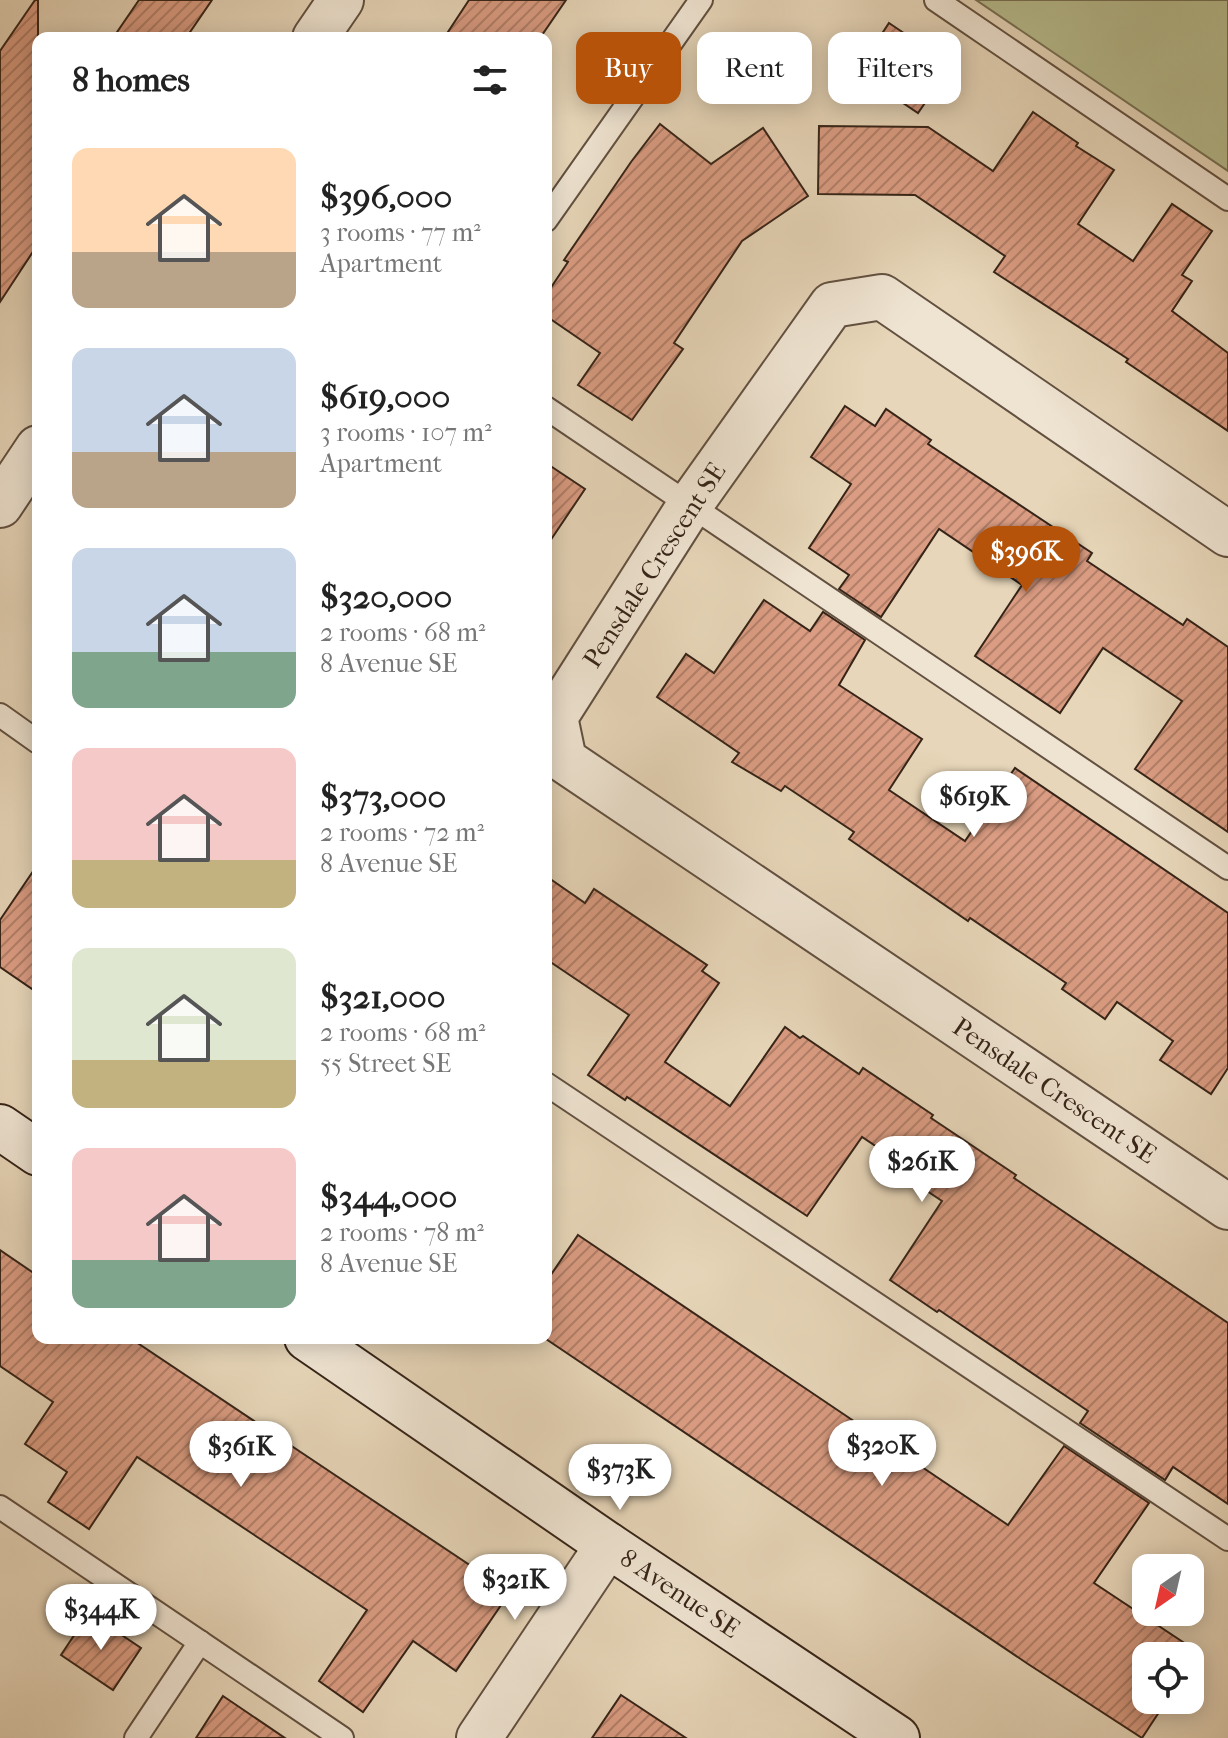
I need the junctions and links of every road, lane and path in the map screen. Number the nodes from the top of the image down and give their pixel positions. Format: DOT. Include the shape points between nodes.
graph roads {
  1 [pos="341,0"];
  2 [pos="701,0"];
  3 [pos="936,0"];
  4 [pos="319,32"];
  5 [pos="1228,199"];
  6 [pos="552,211"];
  7 [pos="552,412"];
  8 [pos="32,457"];
  9 [pos="0,505"];
  10 [pos="690,505"];
  11 [pos="1228,534"];
  12 [pos="0,715"];
  13 [pos="32,738"];
  14 [pos="1228,868"];
  15 [pos="552,1088"];
  16 [pos="0,1127"];
  17 [pos="32,1149"];
  18 [pos="1228,1207"];
  19 [pos="316,1344"];
  20 [pos="0,1507"];
  21 [pos="1228,1539"];
  22 [pos="608,1545"];
  23 [pos="200,1642"];
  24 [pos="136,1738"];
  25 [pos="342,1738"];
  26 [pos="479,1738"];
  27 [pos="897,1738"];
  1 -- 4 [label="street"];
  2 -- 6 [label="lane"];
  3 -- 5 [label="lane"];
  7 -- 10 [label="lane"];
  8 -- 9 [label="street"];
  10 -- 11 [label="street, Pensdale Crescent SE" via="832,305 882,297"];
  10 -- 14 [label="lane"];
  10 -- 18 [label="street, Pensdale Crescent SE" via="555,717 564,760"];
  12 -- 13 [label="lane"];
  15 -- 21 [label="lane"];
  16 -- 17 [label="street"];
  19 -- 22 [label="street, 8 Avenue SE"];
  20 -- 23 [label="lane"];
  22 -- 26 [label="street"];
  22 -- 27 [label="street, 8 Avenue SE"];
  23 -- 24 [label="lane"];
  23 -- 25 [label="lane"];
}
